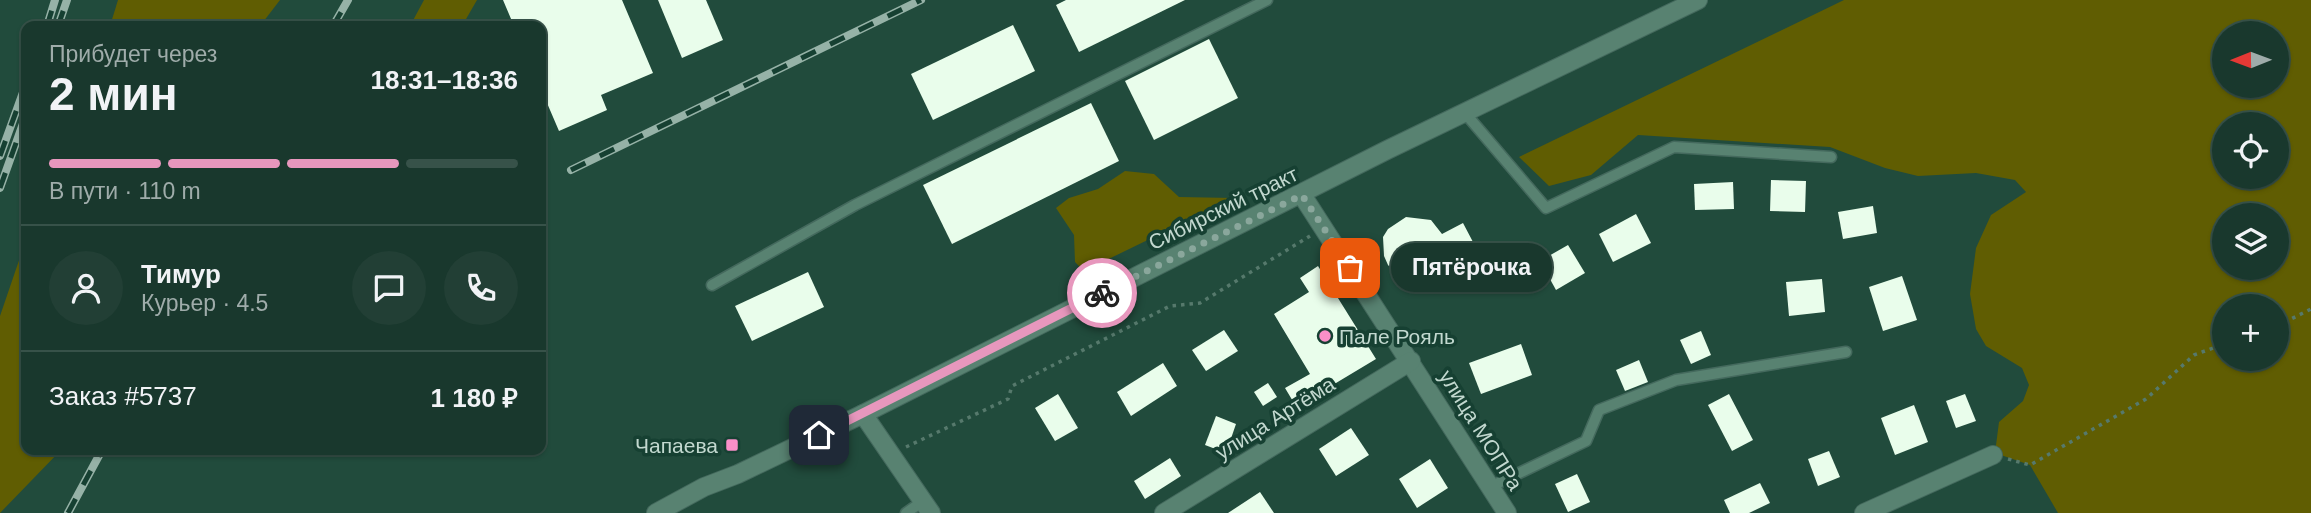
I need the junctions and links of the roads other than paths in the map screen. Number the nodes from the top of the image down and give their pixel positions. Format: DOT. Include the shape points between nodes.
graph roads {
  1 [pos="1266,0"];
  2 [pos="1698,0"];
  3 [pos="1465,113"];
  4 [pos="1831,157"];
  5 [pos="1302,195"];
  6 [pos="712,285"];
  7 [pos="1846,352"];
  8 [pos="1410,361"];
  9 [pos="863,414"];
  10 [pos="1993,455"];
  11 [pos="1490,487"];
  12 [pos="927,507"];
  13 [pos="656,513"];
  14 [pos="906,513"];
  15 [pos="1164,513"];
  16 [pos="1507,513"];
  17 [pos="1864,513"];
  1 -- 6 [label="lane" via="855,205"];
  2 -- 3 [label="main road, Сибирский тракт"];
  3 -- 4 [label="lane" via="1546,208 1674,147"];
  3 -- 5 [label="main road, Сибирский тракт"];
  5 -- 8 [label="main road, улица МОПРа"];
  5 -- 9 [label="main road, Сибирский тракт"];
  7 -- 11 [label="lane" via="1676,380 1600,410 1586,441"];
  8 -- 11 [label="main road, улица МОПРа"];
  8 -- 15 [label="main road, улица Артёма"];
  9 -- 12 [label="main road"];
  9 -- 13 [label="main road, Сибирский тракт"];
  10 -- 17 [label="main road"];
  11 -- 16 [label="main road, улица МОПРа"];
  12 -- 14 [label="lane"];
}
